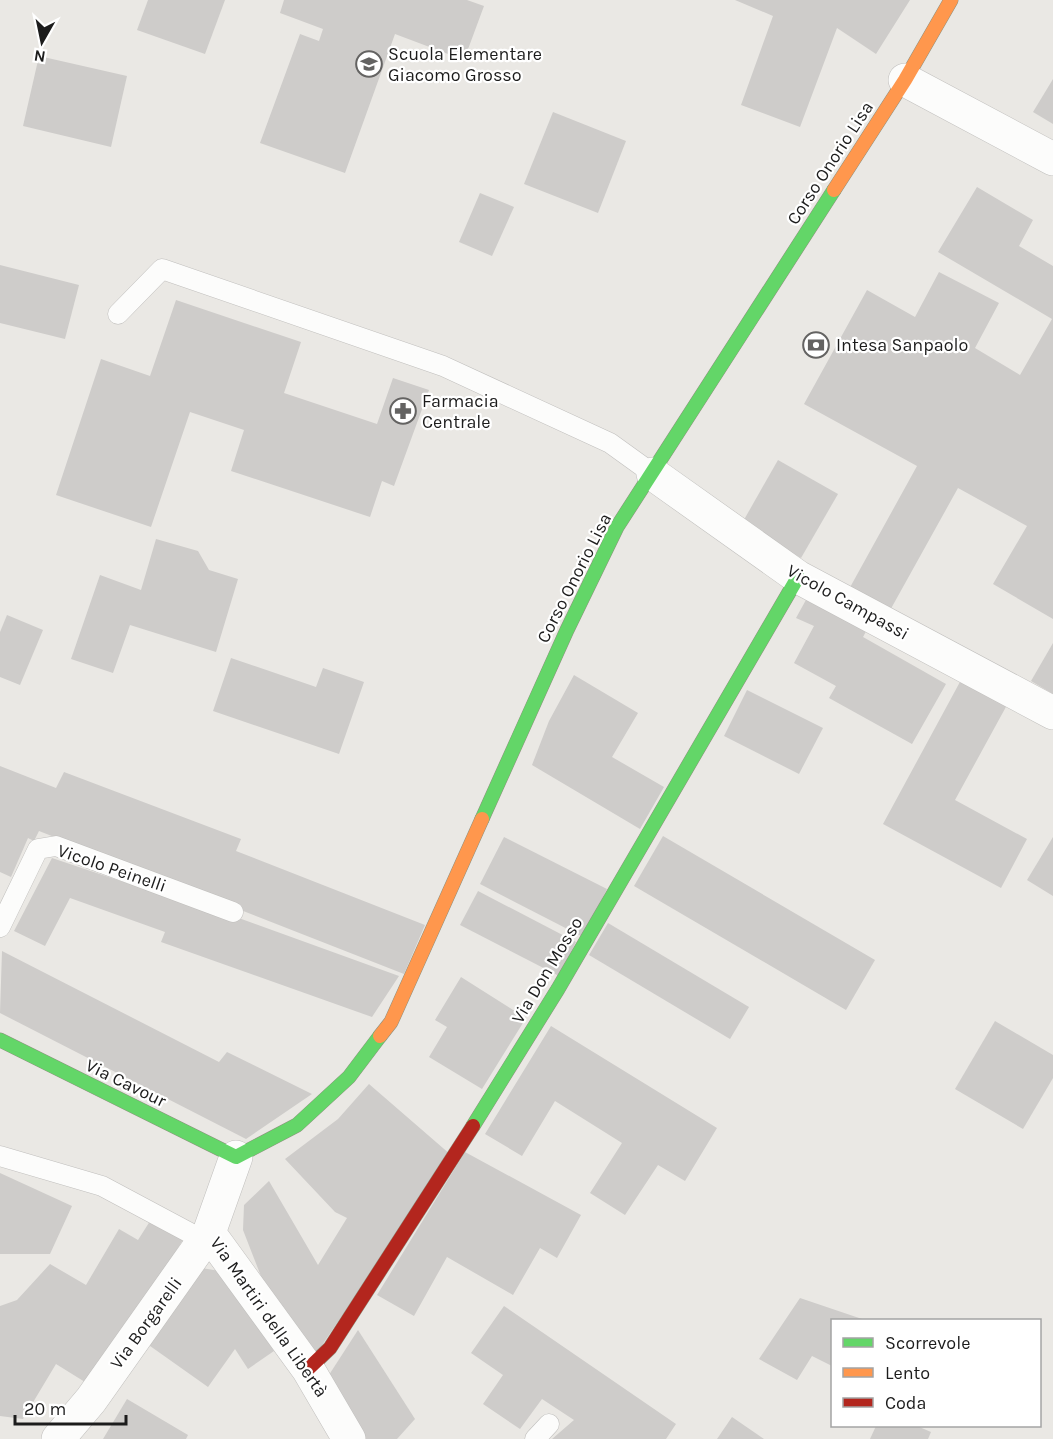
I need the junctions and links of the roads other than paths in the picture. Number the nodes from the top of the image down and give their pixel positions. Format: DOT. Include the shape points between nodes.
graph roads {
  1 [pos="951,0"];
  2 [pos="905,80"];
  3 [pos="1053,159"];
  4 [pos="118,314"];
  5 [pos="653,474"];
  6 [pos="798,577"];
  7 [pos="1053,713"];
  8 [pos="233,912"];
  9 [pos="0,927"];
  10 [pos="0,1041"];
  11 [pos="0,1156"];
  12 [pos="236,1157"];
  13 [pos="207,1237"];
  14 [pos="308,1369"];
  15 [pos="549,1424"];
  16 [pos="58,1439"];
  17 [pos="349,1439"];
  18 [pos="535,1439"];
  1 -- 2 [label="street, Corso Onorio Lisa"];
  2 -- 3 [label="street"];
  2 -- 5 [label="street, Corso Onorio Lisa"];
  4 -- 5 [label="lane" via="162,269 443,366 610,443"];
  5 -- 6 [label="street, Vicolo Campassi"];
  5 -- 12 [label="street, Corso Onorio Lisa" via="617,527 567,630 391,1022 349,1077 297,1125"];
  6 -- 7 [label="street, Vicolo Campassi"];
  6 -- 14 [label="street, Via Don Mosso" via="558,989 420,1212 330,1348"];
  8 -- 9 [label="lane, Vicolo Peinelli" via="56,846 38,849"];
  10 -- 12 [label="street, Via Cavour"];
  11 -- 13 [label="lane" via="102,1186"];
  12 -- 13 [label="street, Via Martiri della Libertà"];
  13 -- 14 [label="street, Via Martiri della Libertà"];
  13 -- 16 [label="street, Via Borgarelli" via="91,1400"];
  14 -- 17 [label="street, Via Martiri della Libertà"];
  15 -- 18 [label="lane"];
}
